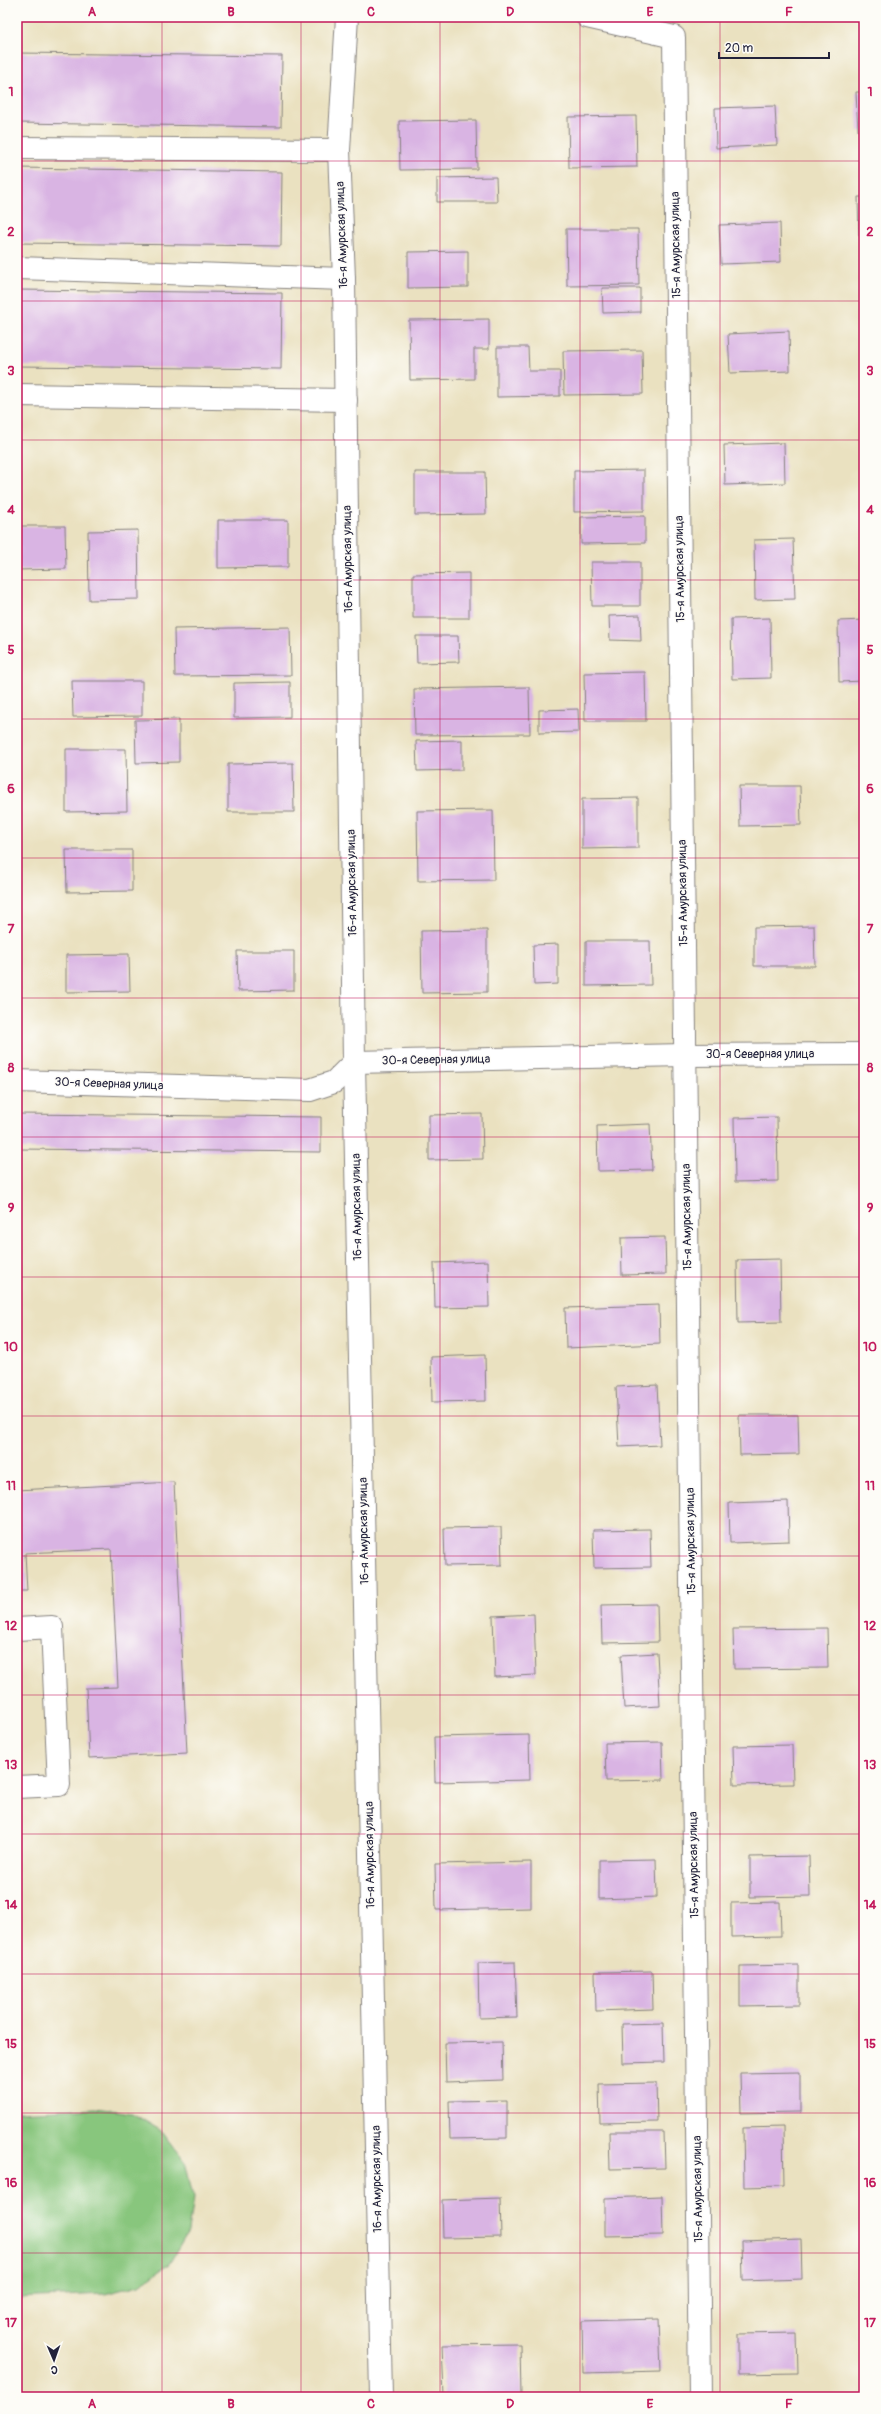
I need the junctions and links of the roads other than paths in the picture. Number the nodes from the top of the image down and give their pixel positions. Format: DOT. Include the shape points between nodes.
graph roads {
  1 [pos="347,17"];
  2 [pos="587,17"];
  3 [pos="17,148"];
  4 [pos="339,150"];
  5 [pos="17,268"];
  6 [pos="344,279"];
  7 [pos="17,395"];
  8 [pos="346,400"];
  9 [pos="864,1054"];
  10 [pos="685,1055"];
  11 [pos="354,1062"];
  12 [pos="17,1081"];
  13 [pos="17,1629"];
  14 [pos="17,1787"];
  15 [pos="381,2397"];
  16 [pos="700,2397"];
  1 -- 4 [label="street, 16-я Амурская улица"];
  2 -- 10 [label="street, 15-я Амурская улица" via="674,38"];
  3 -- 4 [label="street"];
  4 -- 6 [label="street, 16-я Амурская улица"];
  5 -- 6 [label="street"];
  6 -- 8 [label="street, 16-я Амурская улица"];
  7 -- 8 [label="street"];
  8 -- 11 [label="street, 16-я Амурская улица"];
  9 -- 10 [label="street, 30-я Северная улица"];
  10 -- 11 [label="street, 30-я Северная улица"];
  10 -- 16 [label="street, 15-я Амурская улица"];
  11 -- 12 [label="street, 30-я Северная улица" via="334,1082 310,1090"];
  11 -- 15 [label="street, 16-я Амурская улица"];
  13 -- 14 [label="street" via="52,1627 59,1785"];
}
